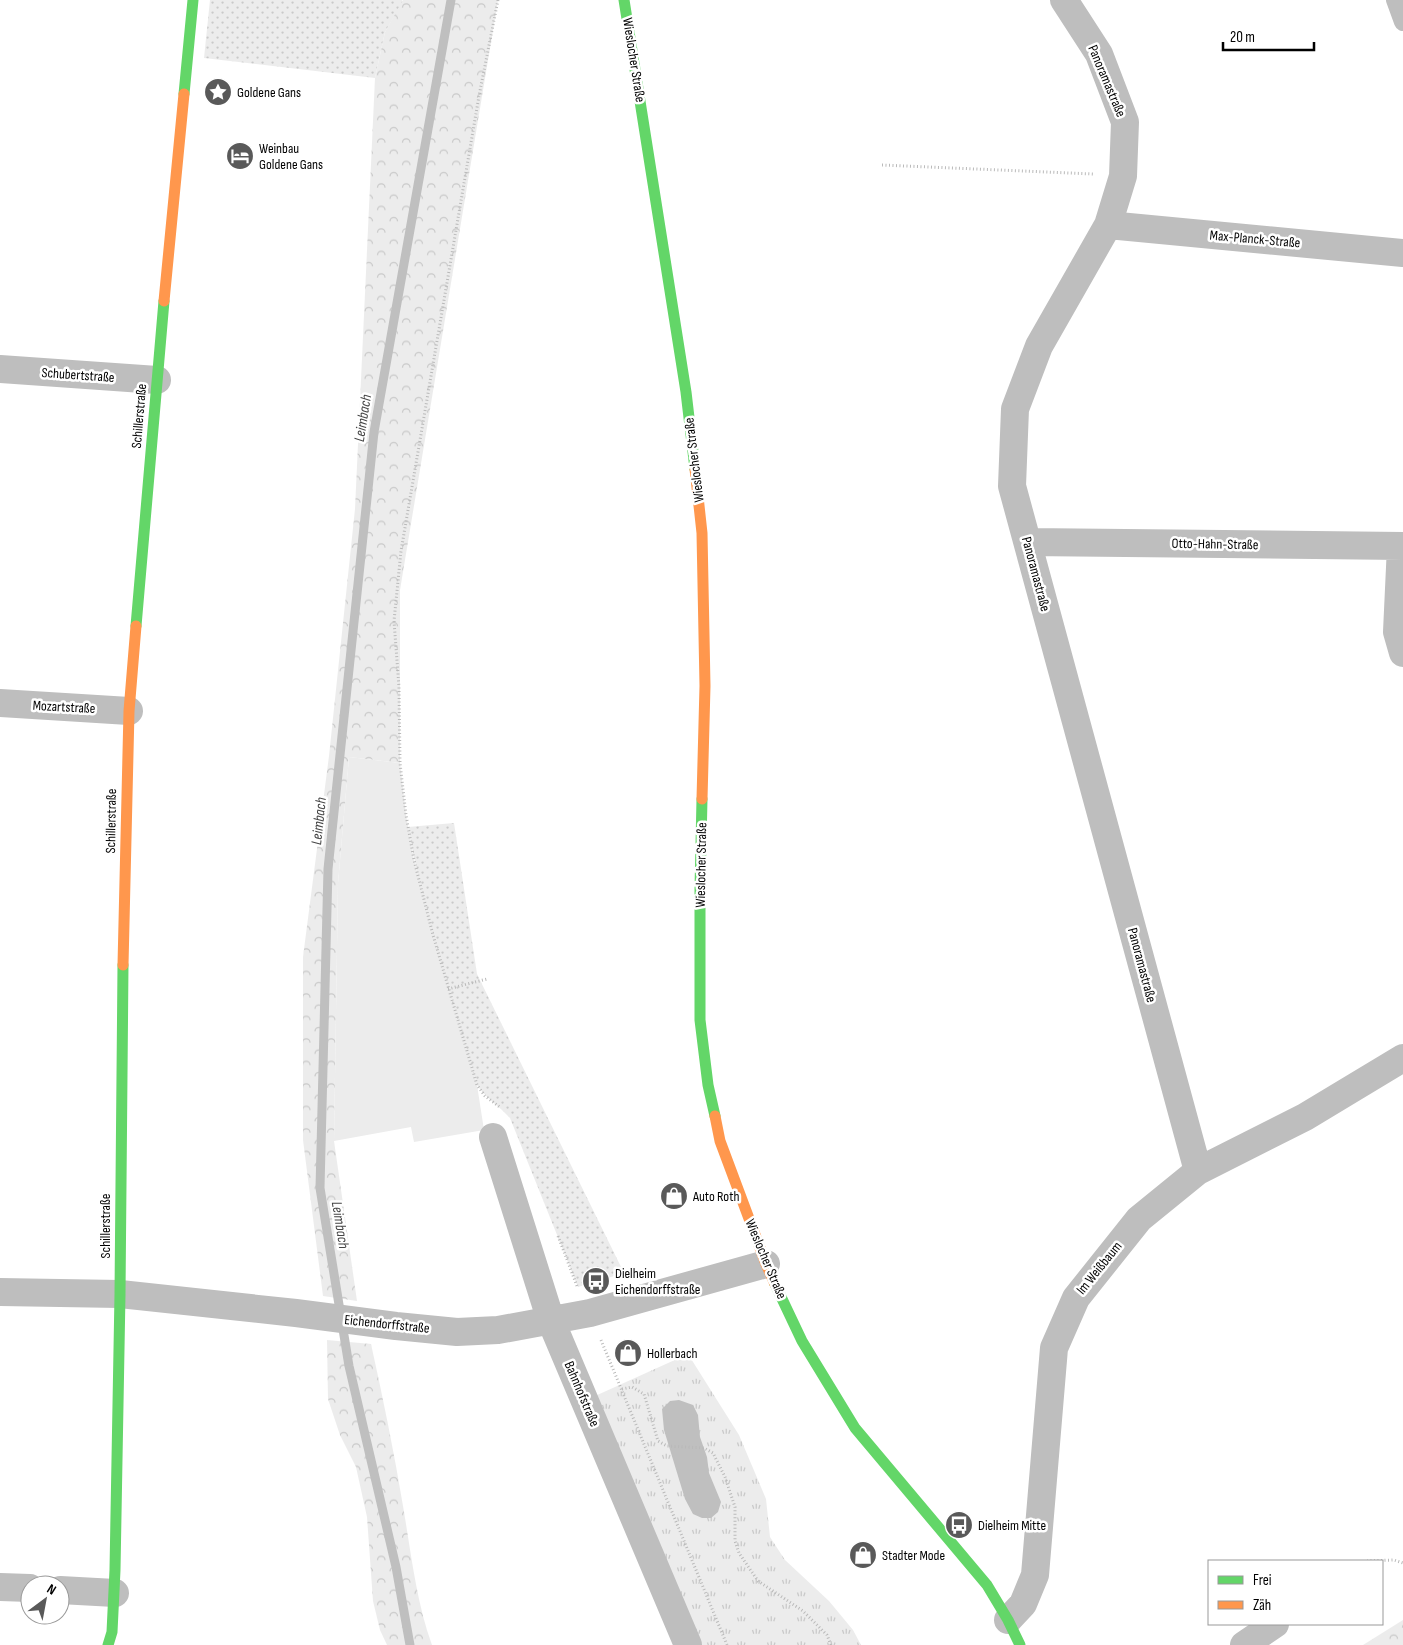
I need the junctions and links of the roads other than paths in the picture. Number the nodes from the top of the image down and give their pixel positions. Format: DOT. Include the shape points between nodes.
graph roads {
  1 [pos="192,0"];
  2 [pos="624,0"];
  3 [pos="1064,0"];
  4 [pos="1395,0"];
  5 [pos="1403,22"];
  6 [pos="1108,225"];
  7 [pos="1403,253"];
  8 [pos="0,369"];
  9 [pos="157,380"];
  10 [pos="1028,542"];
  11 [pos="1402,546"];
  12 [pos="1403,653"];
  13 [pos="0,703"];
  14 [pos="129,711"];
  15 [pos="1403,1058"];
  16 [pos="493,1137"];
  17 [pos="1198,1171"];
  18 [pos="766,1264"];
  19 [pos="0,1292"];
  20 [pos="120,1294"];
  21 [pos="551,1321"];
  22 [pos="0,1587"];
  23 [pos="20,1588"];
  24 [pos="70,1591"];
  25 [pos="115,1593"];
  26 [pos="1008,1620"];
  27 [pos="1274,1625"];
  28 [pos="108,1645"];
  29 [pos="688,1645"];
  30 [pos="1020,1645"];
  31 [pos="1244,1645"];
  1 -- 9 [label="main road, Schillerstraße"];
  2 -- 18 [label="main road, Wieslocher Straße" via="686,392 702,533 705,686 700,1020 708,1085 720,1141"];
  3 -- 6 [label="street, Panoramastraße" via="1099,54 1125,122 1123,176"];
  4 -- 5 [label="lane"];
  6 -- 7 [label="street, Max-Planck-Straße"];
  6 -- 10 [label="street, Panoramastraße" via="1040,346 1015,409 1012,486"];
  8 -- 9 [label="street, Schubertstraße"];
  9 -- 14 [label="main road, Schillerstraße"];
  10 -- 11 [label="street, Otto-Hahn-Straße"];
  10 -- 17 [label="street, Panoramastraße"];
  11 -- 12 [label="street" via="1398,632"];
  13 -- 14 [label="street, Mozartstraße"];
  14 -- 20 [label="main road, Schillerstraße"];
  15 -- 17 [label="street, Im Weißbaum" via="1305,1117"];
  16 -- 21 [label="street, Bahnhofstraße"];
  17 -- 26 [label="street, Im Weißbaum" via="1139,1219 1076,1298 1054,1348 1035,1575 1023,1604"];
  18 -- 21 [label="street, Eichendorffstraße"];
  18 -- 26 [label="main road, Wieslocher Straße" via="802,1341 855,1428 987,1585"];
  19 -- 20 [label="street, Eichendorffstraße"];
  20 -- 21 [label="street, Eichendorffstraße" via="457,1332 498,1330"];
  20 -- 25 [label="main road, Schillerstraße"];
  21 -- 29 [label="street, Bahnhofstraße"];
  22 -- 23 [label="street"];
  24 -- 25 [label="street"];
  25 -- 28 [label="main road, Schillerstraße"];
  26 -- 30 [label="main road, Wieslocher Straße"];
  27 -- 31 [label="street"];
}
